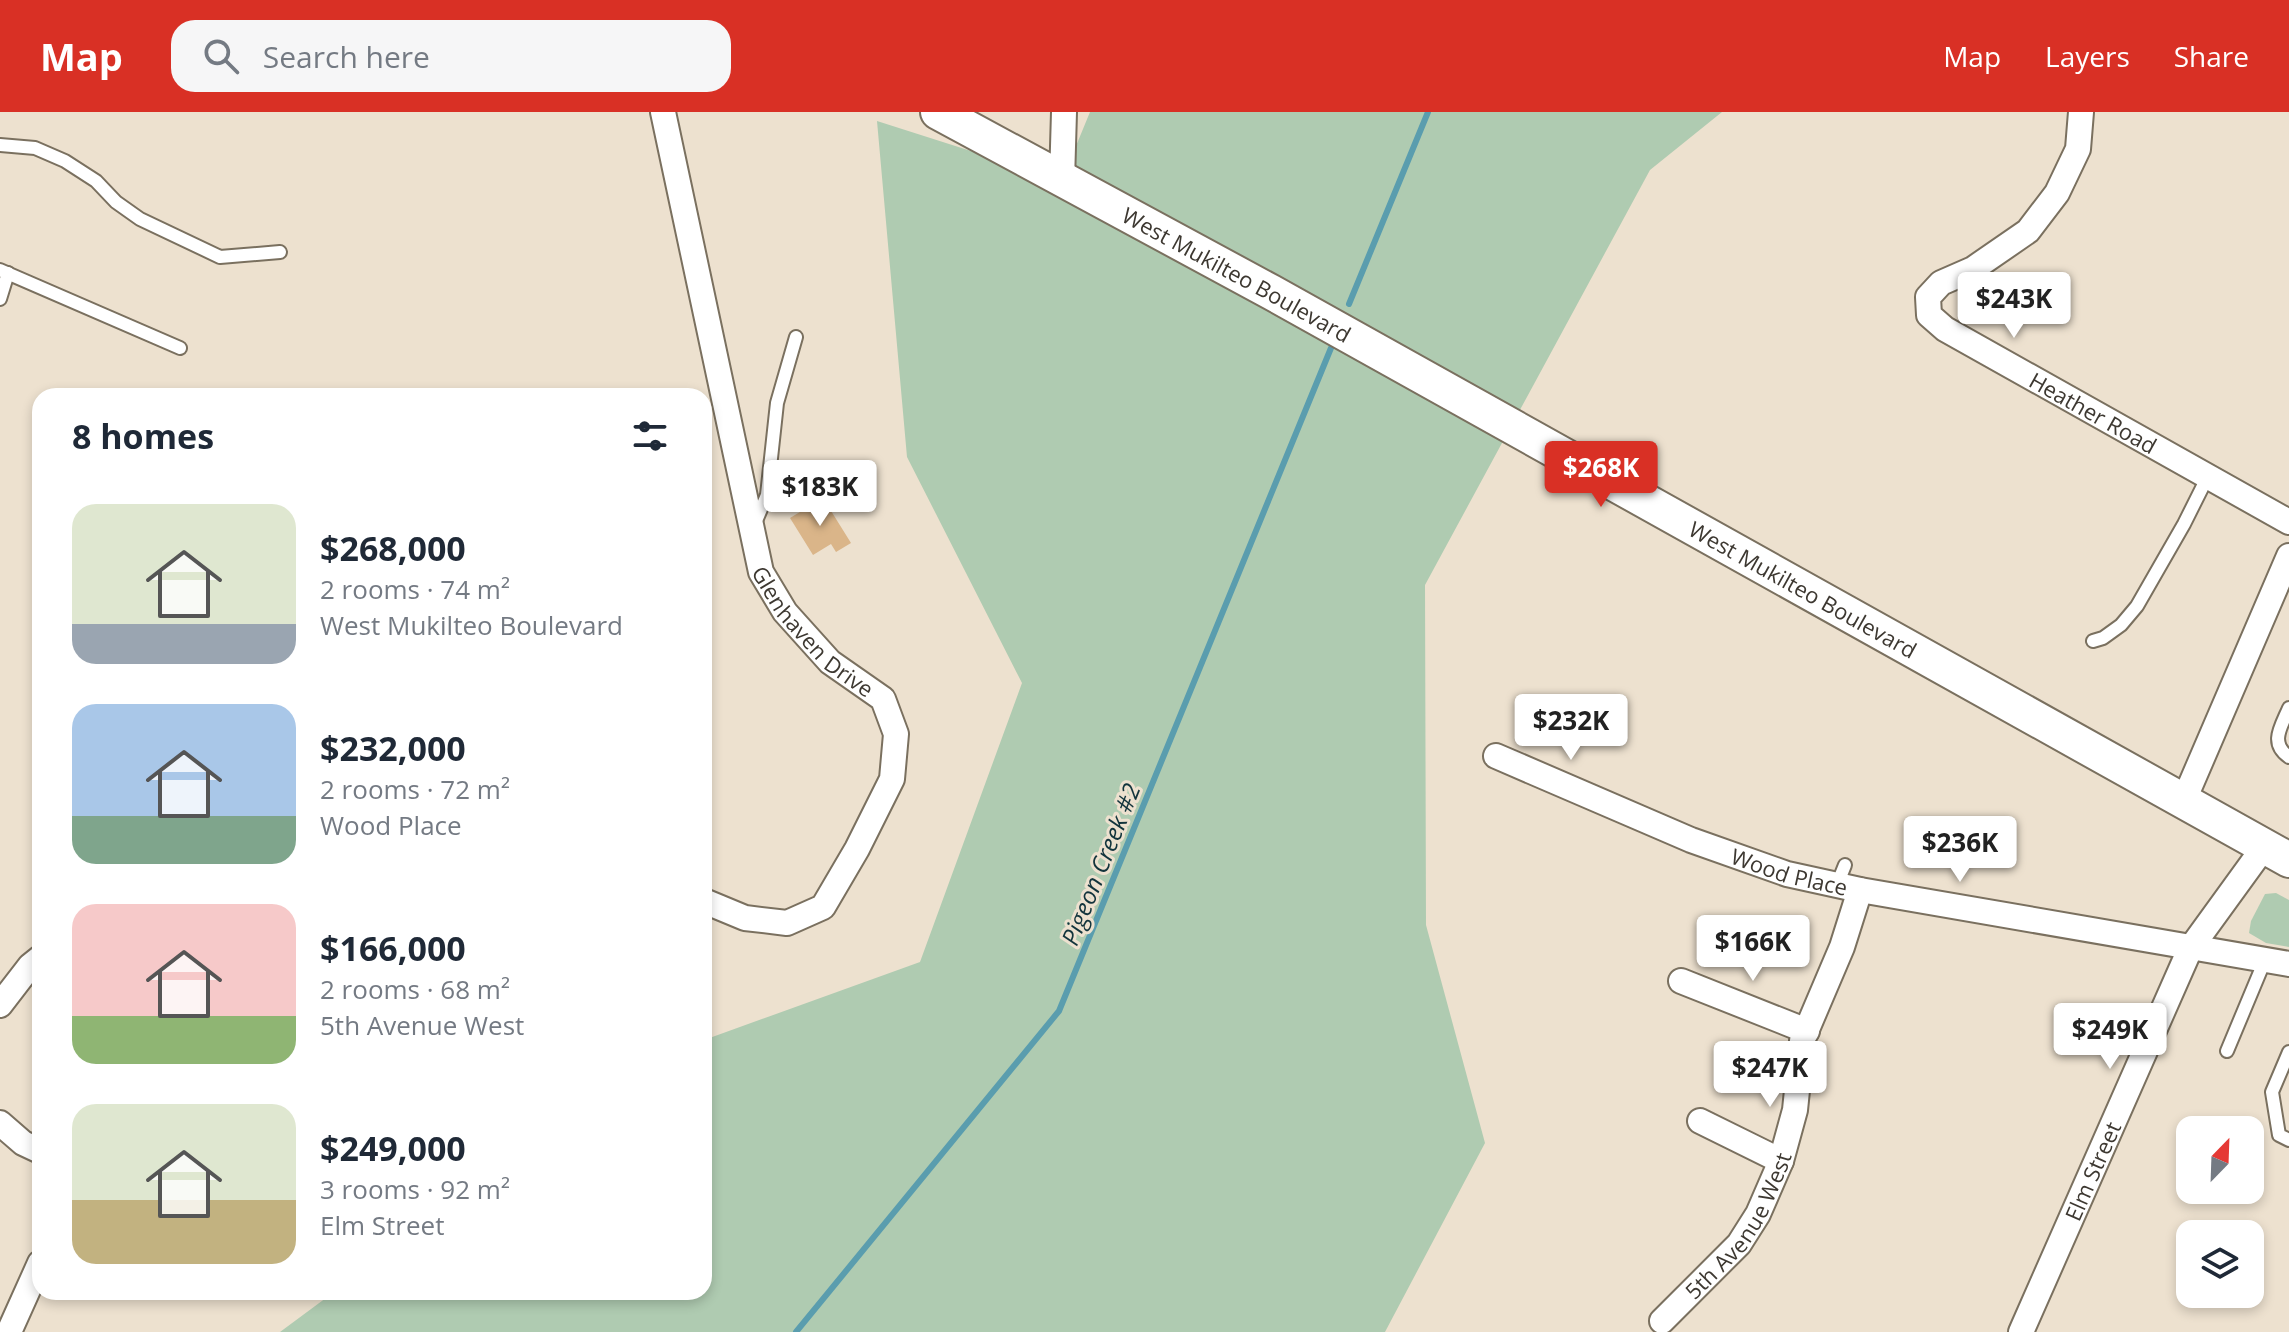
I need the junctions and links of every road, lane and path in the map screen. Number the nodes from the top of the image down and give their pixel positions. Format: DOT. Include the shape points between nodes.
graph roads {
  1 [pos="663,112"];
  2 [pos="938,112"];
  3 [pos="1064,112"];
  4 [pos="2081,112"];
  5 [pos="0,145"];
  6 [pos="1062,181"];
  7 [pos="280,252"];
  8 [pos="4,272"];
  9 [pos="0,299"];
  10 [pos="796,337"];
  11 [pos="180,348"];
  12 [pos="2208,476"];
  13 [pos="2289,522"];
  14 [pos="752,530"];
  15 [pos="2289,556"];
  16 [pos="2093,641"];
  17 [pos="2289,708"];
  18 [pos="1496,756"];
  19 [pos="2289,757"];
  20 [pos="2184,800"];
  21 [pos="2277,853"];
  22 [pos="1848,880"];
  23 [pos="712,904"];
  24 [pos="2190,949"];
  25 [pos="2277,962"];
  26 [pos="32,964"];
  27 [pos="1681,981"];
  28 [pos="0,1005"];
  29 [pos="1807,1031"];
  30 [pos="2227,1051"];
  31 [pos="2289,1052"];
  32 [pos="1700,1121"];
  33 [pos="0,1123"];
  34 [pos="2289,1140"];
  35 [pos="32,1147"];
  36 [pos="1781,1161"];
  37 [pos="32,1281"];
  38 [pos="1662,1321"];
  39 [pos="9,1332"];
  40 [pos="2021,1332"];
  1 -- 14 [label="street, Glenhaven Drive"];
  2 -- 6 [label="main road, West Mukilteo Boulevard"];
  3 -- 6 [label="street"];
  4 -- 12 [label="street, Heather Road" via="2078,149 2057,193 2028,231 1973,269 1941,283 1928,297 1929,315 1945,329"];
  5 -- 7 [label="lane" via="35,148 65,161 140,219 220,257"];
  6 -- 20 [label="main road, West Mukilteo Boulevard"];
  8 -- 9 [label="lane"];
  8 -- 11 [label="lane"];
  10 -- 14 [label="lane" via="777,403 767,495"];
  12 -- 13 [label="street, Heather Road"];
  12 -- 16 [label="lane" via="2137,606 2121,625"];
  14 -- 23 [label="street, Glenhaven Drive" via="761,572 785,612 830,662 883,699 896,734 892,779 823,907 787,923 745,918"];
  15 -- 20 [label="street"];
  17 -- 19 [label="lane" via="2276,738"];
  18 -- 22 [label="street, Wood Place" via="1691,840 1787,874"];
  20 -- 21 [label="main road, West Mukilteo Boulevard"];
  21 -- 24 [label="street, Elm Street"];
  22 -- 24 [label="street, Wood Place"];
  22 -- 29 [label="street, 5th Avenue West" via="1842,947"];
  24 -- 25 [label="street, Wood Place"];
  24 -- 40 [label="street, Elm Street"];
  25 -- 30 [label="lane"];
  26 -- 28 [label="street"];
  27 -- 29 [label="street"];
  29 -- 36 [label="street, 5th Avenue West"];
  31 -- 34 [label="lane" via="2272,1092 2279,1135"];
  32 -- 36 [label="street"];
  33 -- 35 [label="street"];
  36 -- 38 [label="street, 5th Avenue West" via="1739,1244"];
  37 -- 39 [label="street"];
}
